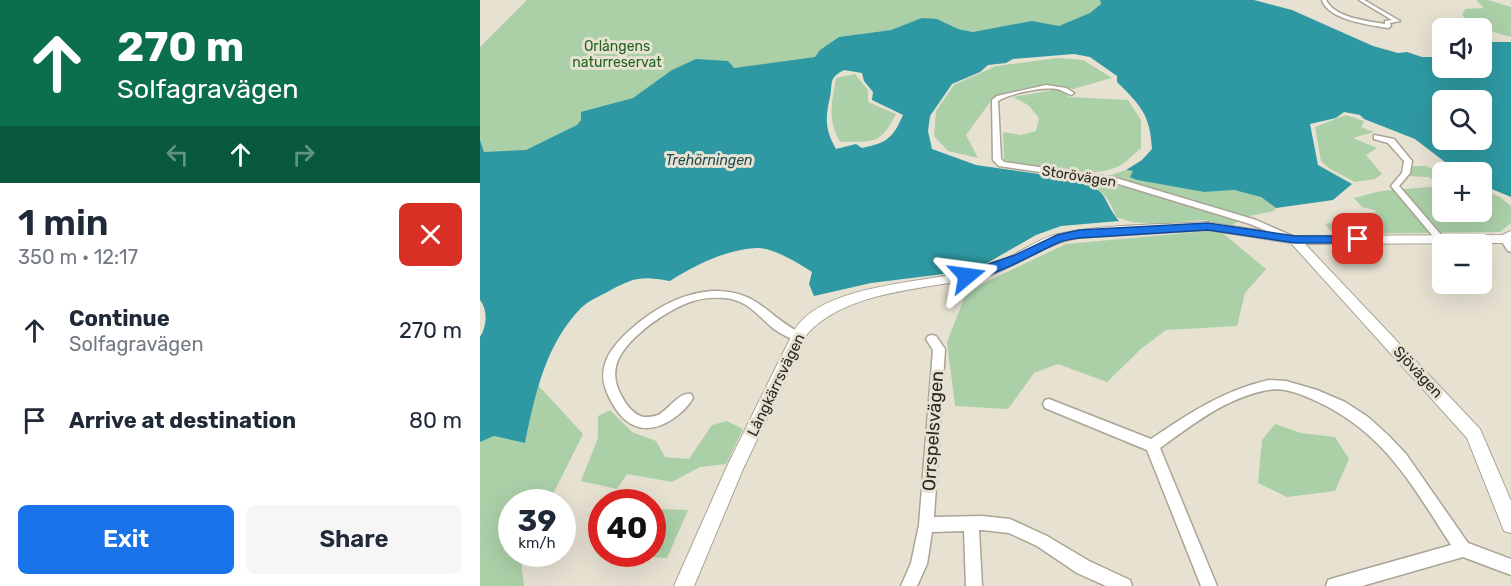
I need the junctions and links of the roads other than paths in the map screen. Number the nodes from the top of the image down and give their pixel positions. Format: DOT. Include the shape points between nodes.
graph roads {
  1 [pos="1324,0"];
  2 [pos="1361,0"];
  3 [pos="1480,0"];
  4 [pos="1500,0"];
  5 [pos="1071,93"];
  6 [pos="1377,137"];
  7 [pos="1436,234"];
  8 [pos="1432,239"];
  9 [pos="1295,240"];
  10 [pos="1492,241"];
  11 [pos="1509,241"];
  12 [pos="799,337"];
  13 [pos="933,339"];
  14 [pos="687,398"];
  15 [pos="1049,404"];
  16 [pos="1152,446"];
  17 [pos="1510,517"];
  18 [pos="970,523"];
  19 [pos="926,525"];
  20 [pos="1463,549"];
  21 [pos="1511,567"];
  22 [pos="684,586"];
  23 [pos="909,586"];
  24 [pos="975,586"];
  25 [pos="1124,586"];
  26 [pos="1209,586"];
  27 [pos="1334,586"];
  1 -- 2 [label="street" via="1332,11 1354,21 1388,26 1387,22 1397,21"];
  3 -- 4 [label="street"];
  5 -- 9 [label="street, Storövägen" via="1052,87 994,100 997,160 1025,168 1113,180 1252,222"];
  6 -- 7 [label="street" via="1391,141 1408,161 1406,173 1395,186"];
  8 -- 9 [label="street, Långkärrsvägen"];
  9 -- 12 [label="street, Långkärrsvägen" via="1208,226 1057,238 986,272 844,300 813,319"];
  9 -- 17 [label="street, Sjövägen" via="1474,434"];
  10 -- 11 [label="street, Långkärrsvägen"];
  12 -- 14 [label="street" via="782,328 755,303 733,296 708,294 674,305 646,323 622,346 610,367 610,382 620,406 644,423 665,419"];
  12 -- 22 [label="street, Långkärrsvägen" via="735,468"];
  13 -- 19 [label="street, Orrspelsvägen" via="939,349"];
  15 -- 16 [label="street"];
  16 -- 20 [label="street" via="1184,423 1243,393 1269,385 1295,387 1346,409 1372,428 1412,471"];
  16 -- 26 [label="street"];
  18 -- 19 [label="street"];
  18 -- 24 [label="street"];
  18 -- 25 [label="street" via="1004,525 1024,532"];
  19 -- 23 [label="street, Orrspelsvägen" via="919,564"];
  20 -- 21 [label="street"];
  20 -- 27 [label="street"];
}
